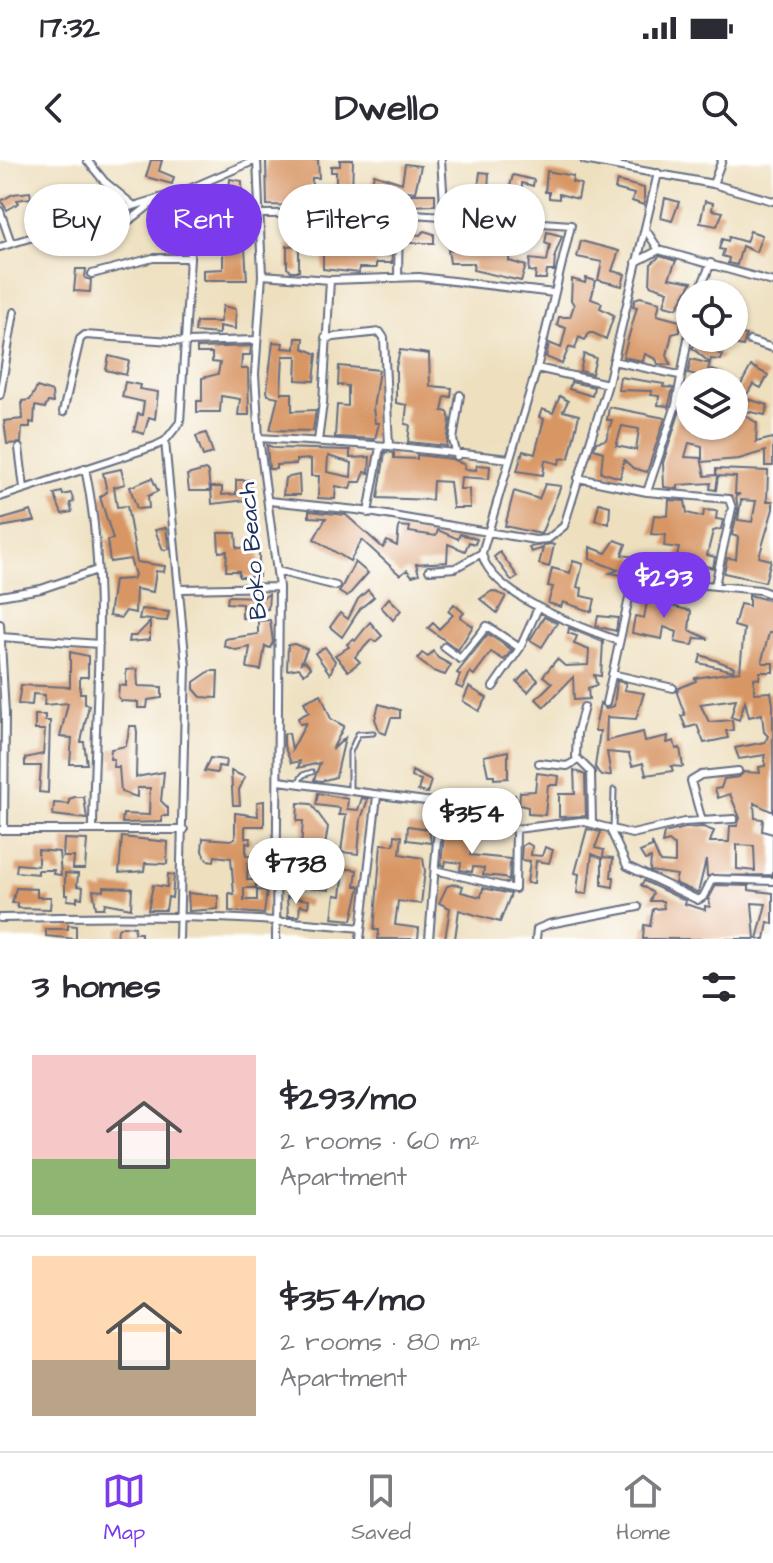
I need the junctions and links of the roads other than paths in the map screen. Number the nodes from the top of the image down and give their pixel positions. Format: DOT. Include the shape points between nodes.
graph roads {
  1 [pos="87,160"];
  2 [pos="256,160"];
  3 [pos="441,160"];
  4 [pos="584,160"];
  5 [pos="722,160"];
  6 [pos="658,173"];
  7 [pos="201,184"];
  8 [pos="259,184"];
  9 [pos="443,184"];
  10 [pos="713,184"];
  11 [pos="146,201"];
  12 [pos="773,201"];
  13 [pos="133,205"];
  14 [pos="130,206"];
  15 [pos="146,208"];
  16 [pos="0,211"];
  17 [pos="262,214"];
  18 [pos="278,214"];
  19 [pos="130,220"];
  20 [pos="545,224"];
  21 [pos="646,230"];
  22 [pos="24,239"];
  23 [pos="11,243"];
  24 [pos="0,247"];
  25 [pos="659,250"];
  26 [pos="262,256"];
  27 [pos="398,256"];
  28 [pos="190,258"];
  29 [pos="635,263"];
  30 [pos="711,263"];
  31 [pos="92,274"];
  32 [pos="262,275"];
  33 [pos="398,278"];
  34 [pos="330,280"];
  35 [pos="704,280"];
  36 [pos="773,282"];
  37 [pos="554,293"];
  38 [pos="14,312"];
  39 [pos="325,338"];
  40 [pos="257,340"];
  41 [pos="750,341"];
  42 [pos="186,342"];
  43 [pos="773,348"];
  44 [pos="613,361"];
  45 [pos="537,368"];
  46 [pos="676,374"];
  47 [pos="608,384"];
  48 [pos="676,391"];
  49 [pos="0,395"];
  50 [pos="460,395"];
  51 [pos="63,412"];
  52 [pos="259,438"];
  53 [pos="165,441"];
  54 [pos="318,441"];
  55 [pos="389,446"];
  56 [pos="380,447"];
  57 [pos="19,448"];
  58 [pos="457,456"];
  59 [pos="510,459"];
  60 [pos="85,468"];
  61 [pos="578,478"];
  62 [pos="24,488"];
  63 [pos="647,492"];
  64 [pos="0,497"];
  65 [pos="269,501"];
  66 [pos="368,513"];
  67 [pos="486,532"];
  68 [pos="482,553"];
  69 [pos="97,570"];
  70 [pos="429,570"];
  71 [pos="277,571"];
  72 [pos="715,585"];
  73 [pos="336,586"];
  74 [pos="279,587"];
  75 [pos="182,589"];
  76 [pos="773,595"];
  77 [pos="0,596"];
  78 [pos="538,608"];
  79 [pos="0,624"];
  80 [pos="1,637"];
  81 [pos="619,641"];
  82 [pos="99,644"];
  83 [pos="444,647"];
  84 [pos="520,648"];
  85 [pos="612,674"];
  86 [pos="493,687"];
  87 [pos="673,688"];
  88 [pos="606,703"];
  89 [pos="584,707"];
  90 [pos="373,733"];
  91 [pos="578,760"];
  92 [pos="539,763"];
  93 [pos="738,771"];
  94 [pos="312,772"];
  95 [pos="279,781"];
  96 [pos="297,784"];
  97 [pos="614,790"];
  98 [pos="350,792"];
  99 [pos="377,796"];
  100 [pos="734,819"];
  101 [pos="440,821"];
  102 [pos="702,821"];
  103 [pos="592,823"];
  104 [pos="93,829"];
  105 [pos="516,829"];
  106 [pos="612,829"];
  107 [pos="2,830"];
  108 [pos="184,830"];
  109 [pos="435,870"];
  110 [pos="773,881"];
  111 [pos="638,907"];
  112 [pos="181,917"];
  113 [pos="0,918"];
  114 [pos="277,920"];
  115 [pos="361,928"];
  116 [pos="179,939"];
  117 [pos="276,939"];
  118 [pos="360,939"];
  119 [pos="429,939"];
  120 [pos="536,939"];
  1 -- 13 [label="street"];
  2 -- 7 [label="street"];
  2 -- 8 [label="street, Boko Beach"];
  3 -- 9 [label="street"];
  4 -- 6 [label="street"];
  5 -- 10 [label="street"];
  6 -- 10 [label="street"];
  6 -- 21 [label="street"];
  10 -- 12 [label="street"];
  11 -- 13 [label="street"];
  13 -- 14 [label="street"];
  15 -- 19 [label="street"];
  16 -- 23 [label="street"];
  17 -- 18 [label="street"];
  20 -- 37 [label="street" via="571,225"];
  21 -- 25 [label="street"];
  21 -- 29 [label="street"];
  22 -- 23 [label="street"];
  23 -- 24 [label="street"];
  25 -- 29 [label="street"];
  25 -- 30 [label="street"];
  26 -- 32 [label="street, Boko Beach"];
  27 -- 33 [label="street"];
  28 -- 31 [label="street" via="153,258"];
  28 -- 42 [label="street"];
  29 -- 44 [label="street"];
  30 -- 35 [label="street"];
  30 -- 36 [label="street"];
  32 -- 34 [label="street"];
  32 -- 40 [label="street, Boko Beach"];
  33 -- 34 [label="street"];
  33 -- 37 [label="street"];
  34 -- 39 [label="street"];
  37 -- 45 [label="street"];
  38 -- 49 [label="street"];
  39 -- 54 [label="street"];
  39 -- 55 [label="street" via="364,331 380,332 384,338"];
  40 -- 42 [label="street"];
  40 -- 52 [label="street, Boko Beach"];
  41 -- 43 [label="street"];
  42 -- 51 [label="street" via="85,335"];
  42 -- 53 [label="street" via="180,422"];
  44 -- 46 [label="street"];
  44 -- 47 [label="street"];
  45 -- 47 [label="street"];
  45 -- 59 [label="street"];
  47 -- 61 [label="street"];
  48 -- 63 [label="street" via="668,435"];
  50 -- 58 [label="street" via="453,440"];
  52 -- 54 [label="street"];
  52 -- 65 [label="street, Boko Beach"];
  53 -- 60 [label="street"];
  53 -- 75 [label="street"];
  54 -- 56 [label="street"];
  55 -- 56 [label="street"];
  55 -- 58 [label="street"];
  56 -- 66 [label="street"];
  57 -- 62 [label="street"];
  58 -- 59 [label="street"];
  59 -- 67 [label="street"];
  60 -- 62 [label="street"];
  60 -- 69 [label="street"];
  61 -- 63 [label="street"];
  61 -- 67 [label="street" via="564,526 548,539"];
  62 -- 64 [label="street"];
  63 -- 72 [label="street" via="731,501"];
  65 -- 66 [label="street"];
  65 -- 71 [label="street, Boko Beach"];
  66 -- 67 [label="street"];
  67 -- 68 [label="street"];
  68 -- 70 [label="street" via="455,568"];
  68 -- 78 [label="street" via="505,584"];
  69 -- 77 [label="street"];
  69 -- 82 [label="street"];
  71 -- 73 [label="street"];
  71 -- 74 [label="street, Boko Beach"];
  72 -- 76 [label="street"];
  72 -- 81 [label="street" via="639,579 631,589"];
  74 -- 75 [label="street"];
  74 -- 95 [label="street, Boko Beach"];
  75 -- 108 [label="street"];
  78 -- 81 [label="street"];
  78 -- 84 [label="street"];
  79 -- 80 [label="street"];
  80 -- 82 [label="street"];
  80 -- 107 [label="street"];
  81 -- 85 [label="street"];
  82 -- 104 [label="street"];
  83 -- 84 [label="street" via="460,659 487,626"];
  84 -- 86 [label="street"];
  85 -- 87 [label="street"];
  85 -- 88 [label="street"];
  89 -- 91 [label="street" via="577,733"];
  90 -- 98 [label="lane" via="358,734 353,742"];
  91 -- 92 [label="street" via="567,766"];
  91 -- 103 [label="street" via="591,772"];
  93 -- 102 [label="street" via="691,781"];
  94 -- 96 [label="lane"];
  95 -- 96 [label="street"];
  95 -- 114 [label="street, Boko Beach"];
  96 -- 98 [label="street"];
  97 -- 106 [label="lane"];
  98 -- 99 [label="street"];
  99 -- 101 [label="street" via="439,802"];
  99 -- 115 [label="street"];
  100 -- 102 [label="street"];
  101 -- 105 [label="street"];
  101 -- 109 [label="street"];
  102 -- 106 [label="street" via="632,834"];
  103 -- 105 [label="street"];
  103 -- 106 [label="street"];
  104 -- 107 [label="street"];
  104 -- 108 [label="street"];
  105 -- 109 [label="street" via="515,889"];
  106 -- 110 [label="street" via="627,866 698,900 712,879"];
  108 -- 112 [label="street"];
  109 -- 119 [label="street"];
  111 -- 120 [label="street" via="549,924 537,929"];
  112 -- 113 [label="street"];
  112 -- 114 [label="street"];
  112 -- 116 [label="street"];
  114 -- 115 [label="street"];
  114 -- 117 [label="street, Boko Beach"];
  115 -- 118 [label="street"];
}
